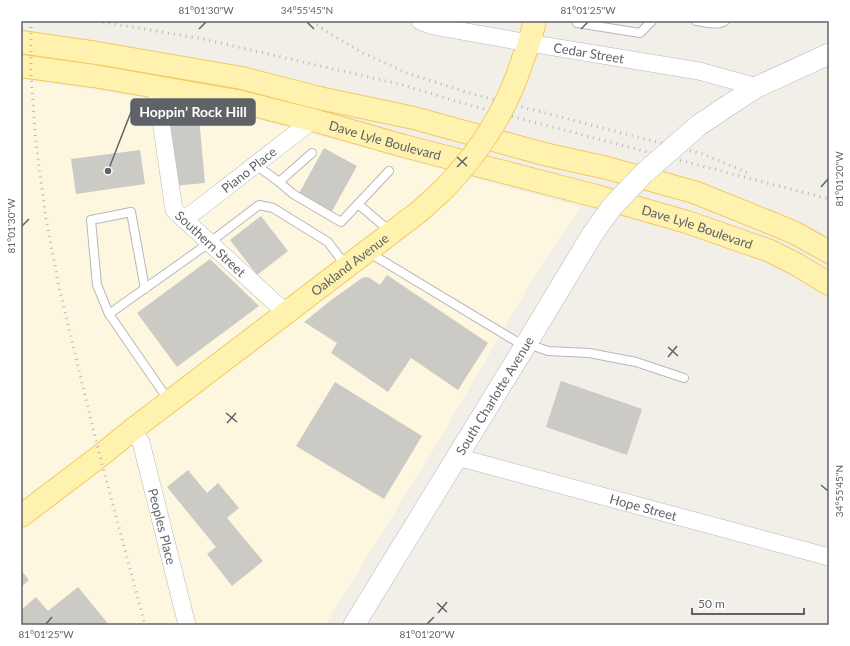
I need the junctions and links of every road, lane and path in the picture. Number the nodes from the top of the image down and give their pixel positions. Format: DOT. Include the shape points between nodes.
graph roads {
  1 [pos="420,21"];
  2 [pos="535,21"];
  3 [pos="577,21"];
  4 [pos="652,21"];
  5 [pos="696,21"];
  6 [pos="725,21"];
  7 [pos="21,42"];
  8 [pos="526,51"];
  9 [pos="829,54"];
  10 [pos="21,66"];
  11 [pos="185,68"];
  12 [pos="156,87"];
  13 [pos="757,87"];
  14 [pos="180,91"];
  15 [pos="313,120"];
  16 [pos="312,153"];
  17 [pos="256,164"];
  18 [pos="389,171"];
  19 [pos="279,182"];
  20 [pos="358,204"];
  21 [pos="184,220"];
  22 [pos="392,233"];
  23 [pos="209,243"];
  24 [pos="367,252"];
  25 [pos="829,252"];
  26 [pos="347,267"];
  27 [pos="829,284"];
  28 [pos="145,289"];
  29 [pos="286,313"];
  30 [pos="109,314"];
  31 [pos="526,345"];
  32 [pos="684,378"];
  33 [pos="170,401"];
  34 [pos="132,430"];
  35 [pos="457,457"];
  36 [pos="21,516"];
  37 [pos="829,557"];
  38 [pos="187,625"];
  39 [pos="354,625"];
  1 -- 8 [label="street, Cedar Street"];
  2 -- 8 [label="main road, Oakland Avenue"];
  3 -- 4 [label="lane" via="640,33"];
  5 -- 6 [label="lane" via="721,24"];
  7 -- 11 [label="main road, Dave Lyle Boulevard"];
  8 -- 13 [label="street, Cedar Street" via="699,71"];
  8 -- 22 [label="main road, Oakland Avenue, bridge" via="510,94 490,132 472,157 456,177 420,212"];
  9 -- 13 [label="street, South Charlotte Avenue"];
  10 -- 12 [label="main road, Dave Lyle Boulevard"];
  11 -- 14 [label="main road"];
  11 -- 25 [label="main road, Dave Lyle Boulevard" via="242,78 319,98 414,118 686,190 771,222"];
  12 -- 14 [label="main road, Dave Lyle Boulevard"];
  12 -- 21 [label="street, Southern Street" via="174,210"];
  13 -- 31 [label="street, South Charlotte Avenue, bridge" via="698,125 644,173 611,208"];
  14 -- 15 [label="main road, Dave Lyle Boulevard" via="237,101"];
  15 -- 17 [label="street, Piano Place"];
  15 -- 27 [label="main road, Dave Lyle Boulevard" via="688,222 770,251"];
  16 -- 19 [label="lane"];
  17 -- 19 [label="lane"];
  17 -- 21 [label="street, Piano Place"];
  18 -- 20 [label="lane"];
  19 -- 20 [label="lane" via="293,194 341,222"];
  20 -- 22 [label="lane"];
  21 -- 23 [label="street, Southern Street"];
  22 -- 24 [label="main road, Oakland Avenue"];
  23 -- 26 [label="lane" via="259,205 273,208 328,242"];
  23 -- 28 [label="lane"];
  23 -- 29 [label="street, Southern Street"];
  24 -- 26 [label="main road, Oakland Avenue"];
  24 -- 31 [label="lane"];
  26 -- 29 [label="main road, Oakland Avenue"];
  28 -- 30 [label="lane"];
  28 -- 30 [label="lane" via="131,212 91,220 97,285"];
  29 -- 33 [label="main road, Oakland Avenue"];
  30 -- 33 [label="lane"];
  31 -- 32 [label="lane" via="548,351 589,354 636,362"];
  31 -- 35 [label="street, South Charlotte Avenue"];
  33 -- 34 [label="main road, Oakland Avenue"];
  34 -- 36 [label="main road, Oakland Avenue"];
  34 -- 38 [label="street, Peoples Place" via="141,442"];
  35 -- 37 [label="street, Hope Street"];
  35 -- 39 [label="street, South Charlotte Avenue"];
}
